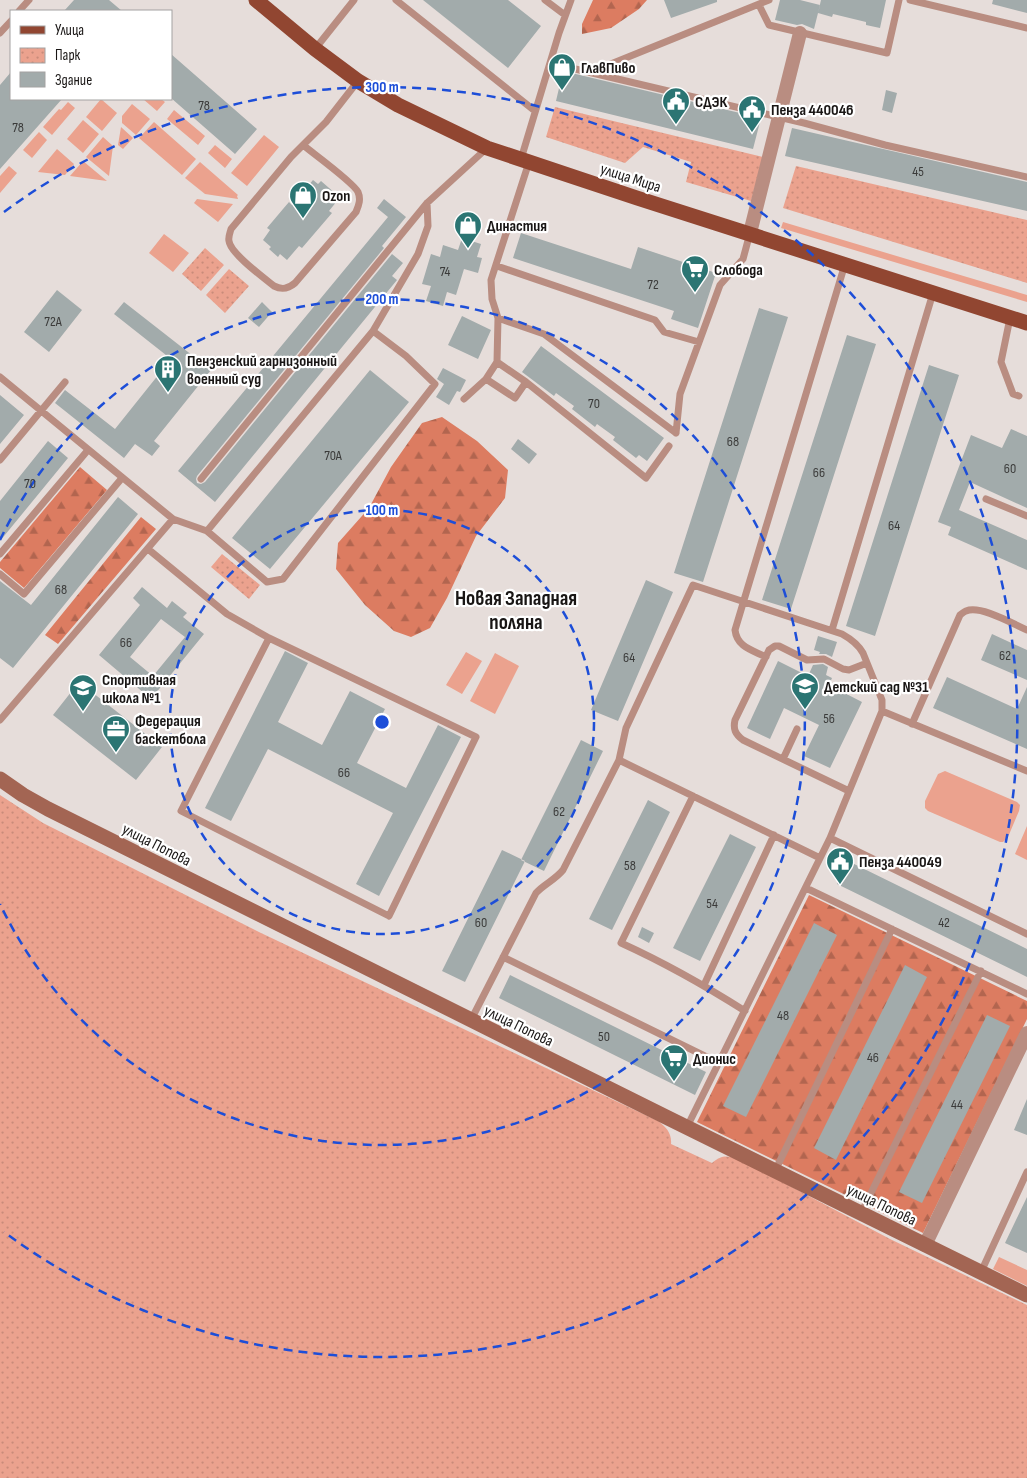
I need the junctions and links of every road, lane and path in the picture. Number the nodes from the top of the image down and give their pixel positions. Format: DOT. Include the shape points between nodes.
graph roads {
  1 [pos="30,0"];
  2 [pos="256,0"];
  3 [pos="354,0"];
  4 [pos="396,0"];
  5 [pos="545,0"];
  6 [pos="571,0"];
  7 [pos="769,0"];
  8 [pos="899,0"];
  9 [pos="910,0"];
  10 [pos="759,5"];
  11 [pos="21,10"];
  12 [pos="566,15"];
  13 [pos="10,21"];
  14 [pos="1027,28"];
  15 [pos="0,33"];
  16 [pos="800,33"];
  17 [pos="315,49"];
  18 [pos="550,63"];
  19 [pos="590,72"];
  20 [pos="358,81"];
  21 [pos="535,111"];
  22 [pos="779,117"];
  23 [pos="303,145"];
  24 [pos="487,148"];
  25 [pos="525,160"];
  26 [pos="1027,176"];
  27 [pos="428,203"];
  28 [pos="750,233"];
  29 [pos="845,264"];
  30 [pos="496,266"];
  31 [pos="933,292"];
  32 [pos="1010,317"];
  33 [pos="498,318"];
  34 [pos="1027,323"];
  35 [pos="373,331"];
  36 [pos="700,342"];
  37 [pos="497,362"];
  38 [pos="0,377"];
  39 [pos="486,379"];
  40 [pos="65,382"];
  41 [pos="526,382"];
  42 [pos="1019,396"];
  43 [pos="464,399"];
  44 [pos="41,410"];
  45 [pos="669,446"];
  46 [pos="88,450"];
  47 [pos="0,460"];
  48 [pos="122,478"];
  49 [pos="201,479"];
  50 [pos="986,499"];
  51 [pos="1027,516"];
  52 [pos="173,520"];
  53 [pos="207,531"];
  54 [pos="148,548"];
  55 [pos="0,554"];
  56 [pos="0,574"];
  57 [pos="744,601"];
  58 [pos="832,630"];
  59 [pos="1027,630"];
  60 [pos="269,638"];
  61 [pos="766,657"];
  62 [pos="867,663"];
  63 [pos="882,711"];
  64 [pos="0,720"];
  65 [pos="912,724"];
  66 [pos="797,729"];
  67 [pos="783,759"];
  68 [pos="619,760"];
  69 [pos="1027,772"];
  70 [pos="0,779"];
  71 [pos="849,791"];
  72 [pos="693,796"];
  73 [pos="774,835"];
  74 [pos="830,838"];
  75 [pos="820,858"];
  76 [pos="806,888"];
  77 [pos="892,928"];
  78 [pos="1027,934"];
  79 [pos="503,957"];
  80 [pos="980,972"];
  81 [pos="704,985"];
  82 [pos="1026,992"];
  83 [pos="745,1011"];
  84 [pos="471,1020"];
  85 [pos="1027,1033"];
  86 [pos="719,1063"];
  87 [pos="687,1128"];
  88 [pos="775,1171"];
  89 [pos="1027,1172"];
  90 [pos="861,1213"];
  91 [pos="925,1245"];
  92 [pos="981,1272"];
  93 [pos="1027,1295"];
  1 -- 11 [label="lane"];
  2 -- 17 [label="main road, улица Мира"];
  3 -- 17 [label="lane"];
  4 -- 21 [label="lane"];
  5 -- 12 [label="lane"];
  6 -- 12 [label="lane"];
  7 -- 10 [label="lane"];
  8 -- 16 [label="lane" via="887,53"];
  9 -- 14 [label="lane"];
  10 -- 16 [label="lane" via="769,26"];
  10 -- 19 [label="lane"];
  12 -- 18 [label="lane"];
  13 -- 15 [label="lane"];
  16 -- 22 [label="street"];
  17 -- 20 [label="main road, улица Мира"];
  18 -- 19 [label="lane"];
  18 -- 21 [label="lane"];
  19 -- 22 [label="lane"];
  20 -- 23 [label="lane"];
  20 -- 24 [label="main road, улица Мира" via="398,106"];
  21 -- 25 [label="lane"];
  22 -- 26 [label="lane"];
  22 -- 28 [label="street"];
  23 -- 23 [label="lane" via="229,235 228,241 234,252 278,288 285,289 295,283 356,212 360,200 352,184"];
  24 -- 25 [label="main road, улица Мира"];
  24 -- 27 [label="lane"];
  25 -- 28 [label="main road, улица Мира"];
  25 -- 30 [label="lane"];
  27 -- 35 [label="lane" via="428,226 418,254"];
  27 -- 49 [label="lane"];
  28 -- 29 [label="main road, улица Мира"];
  28 -- 36 [label="lane" via="743,259 720,285"];
  29 -- 31 [label="main road, улица Мира"];
  29 -- 57 [label="lane"];
  30 -- 33 [label="lane" via="492,299"];
  30 -- 36 [label="lane" via="656,320 664,332"];
  31 -- 32 [label="main road, улица Мира"];
  31 -- 58 [label="lane"];
  32 -- 34 [label="main road, улица Мира"];
  32 -- 42 [label="lane" via="1001,362 1013,394"];
  33 -- 36 [label="lane" via="544,334 676,433 680,394"];
  33 -- 37 [label="lane"];
  35 -- 53 [label="lane"];
  35 -- 53 [label="lane" via="435,384 283,579 267,582"];
  37 -- 39 [label="lane"];
  37 -- 41 [label="lane"];
  38 -- 44 [label="lane"];
  39 -- 41 [label="lane" via="515,398"];
  39 -- 43 [label="lane"];
  40 -- 44 [label="lane"];
  41 -- 45 [label="lane" via="646,478"];
  44 -- 46 [label="lane"];
  44 -- 47 [label="lane"];
  46 -- 48 [label="lane"];
  46 -- 55 [label="lane"];
  48 -- 52 [label="lane"];
  48 -- 56 [label="lane" via="24,594"];
  50 -- 51 [label="lane"];
  52 -- 53 [label="lane"];
  52 -- 54 [label="lane"];
  54 -- 60 [label="lane" via="227,614"];
  54 -- 64 [label="lane"];
  57 -- 58 [label="lane"];
  57 -- 61 [label="lane" via="736,637 745,647"];
  57 -- 68 [label="lane" via="693,585 626,728"];
  58 -- 62 [label="lane" via="859,646"];
  59 -- 65 [label="lane" via="984,611 966,611 960,616"];
  60 -- 60 [label="lane" via="181,811 389,916 476,738"];
  61 -- 62 [label="lane" via="769,650 779,646 807,660 824,659 843,669 852,670"];
  61 -- 67 [label="lane" via="735,720 734,731 743,740"];
  62 -- 63 [label="lane" via="882,700"];
  63 -- 65 [label="lane"];
  63 -- 71 [label="lane"];
  65 -- 69 [label="lane"];
  66 -- 67 [label="lane"];
  67 -- 71 [label="lane"];
  68 -- 72 [label="lane"];
  68 -- 79 [label="lane" via="563,870 536,893"];
  70 -- 84 [label="street, улица Попова" via="48,809"];
  71 -- 74 [label="lane"];
  72 -- 73 [label="lane"];
  72 -- 81 [label="lane" via="621,943"];
  73 -- 75 [label="lane"];
  73 -- 81 [label="lane"];
  74 -- 75 [label="lane"];
  74 -- 78 [label="lane"];
  75 -- 76 [label="lane"];
  76 -- 77 [label="lane"];
  76 -- 83 [label="lane"];
  77 -- 80 [label="lane"];
  77 -- 88 [label="lane"];
  79 -- 84 [label="lane"];
  79 -- 86 [label="lane"];
  80 -- 82 [label="lane"];
  80 -- 90 [label="lane"];
  81 -- 83 [label="lane"];
  83 -- 86 [label="lane"];
  84 -- 87 [label="street, улица Попова"];
  85 -- 91 [label="street"];
  86 -- 87 [label="lane"];
  87 -- 88 [label="street, улица Попова"];
  88 -- 90 [label="street, улица Попова"];
  89 -- 92 [label="lane"];
  90 -- 91 [label="street, улица Попова"];
  91 -- 92 [label="street, улица Попова"];
  92 -- 93 [label="street, улица Попова"];
}
